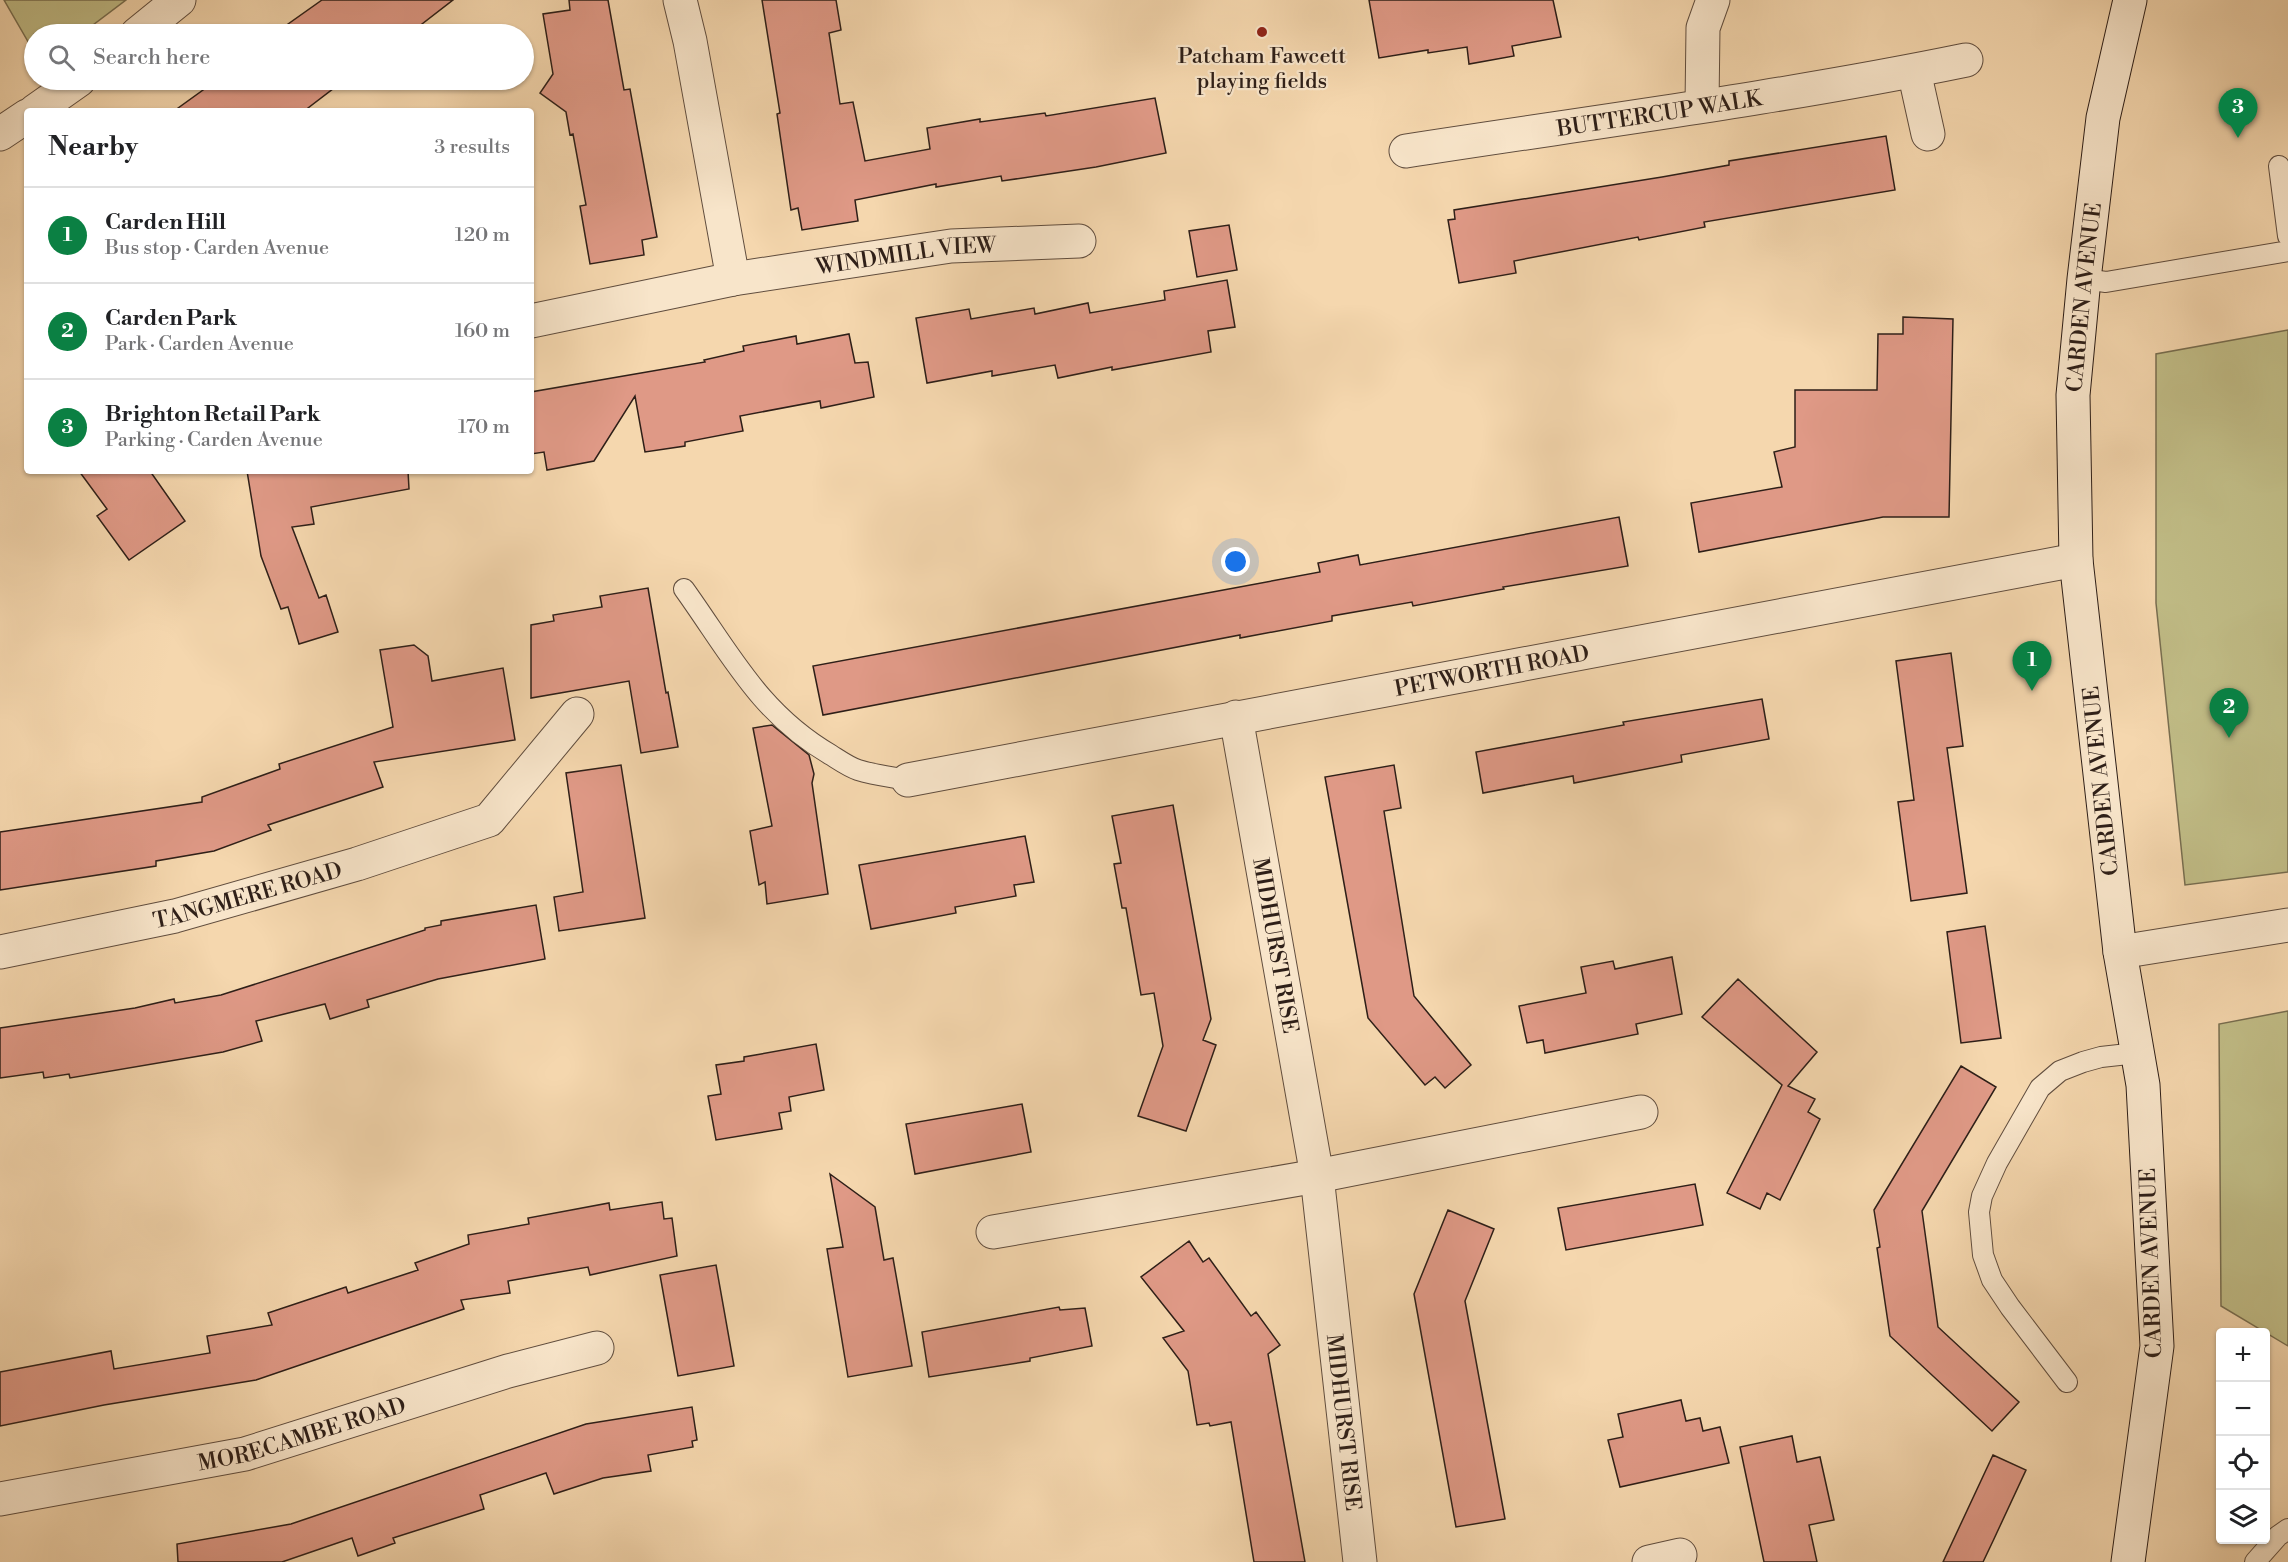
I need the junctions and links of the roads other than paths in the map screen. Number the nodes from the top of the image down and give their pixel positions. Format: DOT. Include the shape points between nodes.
graph roads {
  1 [pos="179,0"];
  2 [pos="680,0"];
  3 [pos="1713,0"];
  4 [pos="2130,0"];
  5 [pos="149,24"];
  6 [pos="1966,60"];
  7 [pos="1914,71"];
  8 [pos="65,90"];
  9 [pos="1702,105"];
  10 [pos="39,108"];
  11 [pos="24,118"];
  12 [pos="0,134"];
  13 [pos="1928,134"];
  14 [pos="1406,151"];
  15 [pos="2278,166"];
  16 [pos="2288,236"];
  17 [pos="1080,241"];
  18 [pos="2288,251"];
  19 [pos="733,279"];
  20 [pos="2084,279"];
  21 [pos="534,320"];
  22 [pos="2076,560"];
  23 [pos="684,589"];
  24 [pos="577,714"];
  25 [pos="1236,717"];
  26 [pos="908,780"];
  27 [pos="2288,925"];
  28 [pos="0,952"];
  29 [pos="2120,952"];
  30 [pos="2137,1053"];
  31 [pos="1641,1112"];
  32 [pos="1317,1176"];
  33 [pos="993,1232"];
  34 [pos="597,1348"];
  35 [pos="2067,1382"];
  36 [pos="0,1499"];
  37 [pos="2288,1529"];
  38 [pos="1360,1562"];
  39 [pos="2128,1562"];
  40 [pos="2255,1562"];
  1 -- 5 [label="street"];
  2 -- 19 [label="street"];
  3 -- 9 [label="street" via="1702,28"];
  4 -- 20 [label="street, CARDEN AVENUE" via="2103,118"];
  6 -- 7 [label="street, BUTTERCUP WALK"];
  7 -- 9 [label="street, BUTTERCUP WALK"];
  7 -- 13 [label="street"];
  8 -- 10 [label="street"];
  9 -- 14 [label="street, BUTTERCUP WALK"];
  11 -- 12 [label="street"];
  15 -- 16 [label="lane"];
  17 -- 19 [label="street, WINDMILL VIEW" via="951,246"];
  18 -- 20 [label="lane" via="2106,282"];
  19 -- 21 [label="street, WINDMILL VIEW"];
  20 -- 22 [label="street, CARDEN AVENUE" via="2073,395"];
  22 -- 25 [label="street, PETWORTH ROAD"];
  22 -- 29 [label="street, CARDEN AVENUE"];
  23 -- 26 [label="lane" via="732,662 770,709 801,736 857,770"];
  24 -- 28 [label="street, TANGMERE ROAD" via="489,820 357,864 175,916"];
  25 -- 26 [label="street, PETWORTH ROAD"];
  25 -- 32 [label="street, MIDHURST RISE"];
  27 -- 29 [label="street"];
  29 -- 30 [label="street, CARDEN AVENUE"];
  30 -- 35 [label="lane" via="2083,1062 2060,1071 2040,1088 1982,1196 1979,1212 1983,1255 1992,1280"];
  30 -- 39 [label="street, CARDEN AVENUE" via="2143,1085 2157,1346"];
  31 -- 32 [label="street"];
  32 -- 33 [label="street"];
  32 -- 38 [label="street, MIDHURST RISE"];
  34 -- 36 [label="street, MORECAMBE ROAD" via="508,1371 244,1454"];
  37 -- 40 [label="lane"];
}
